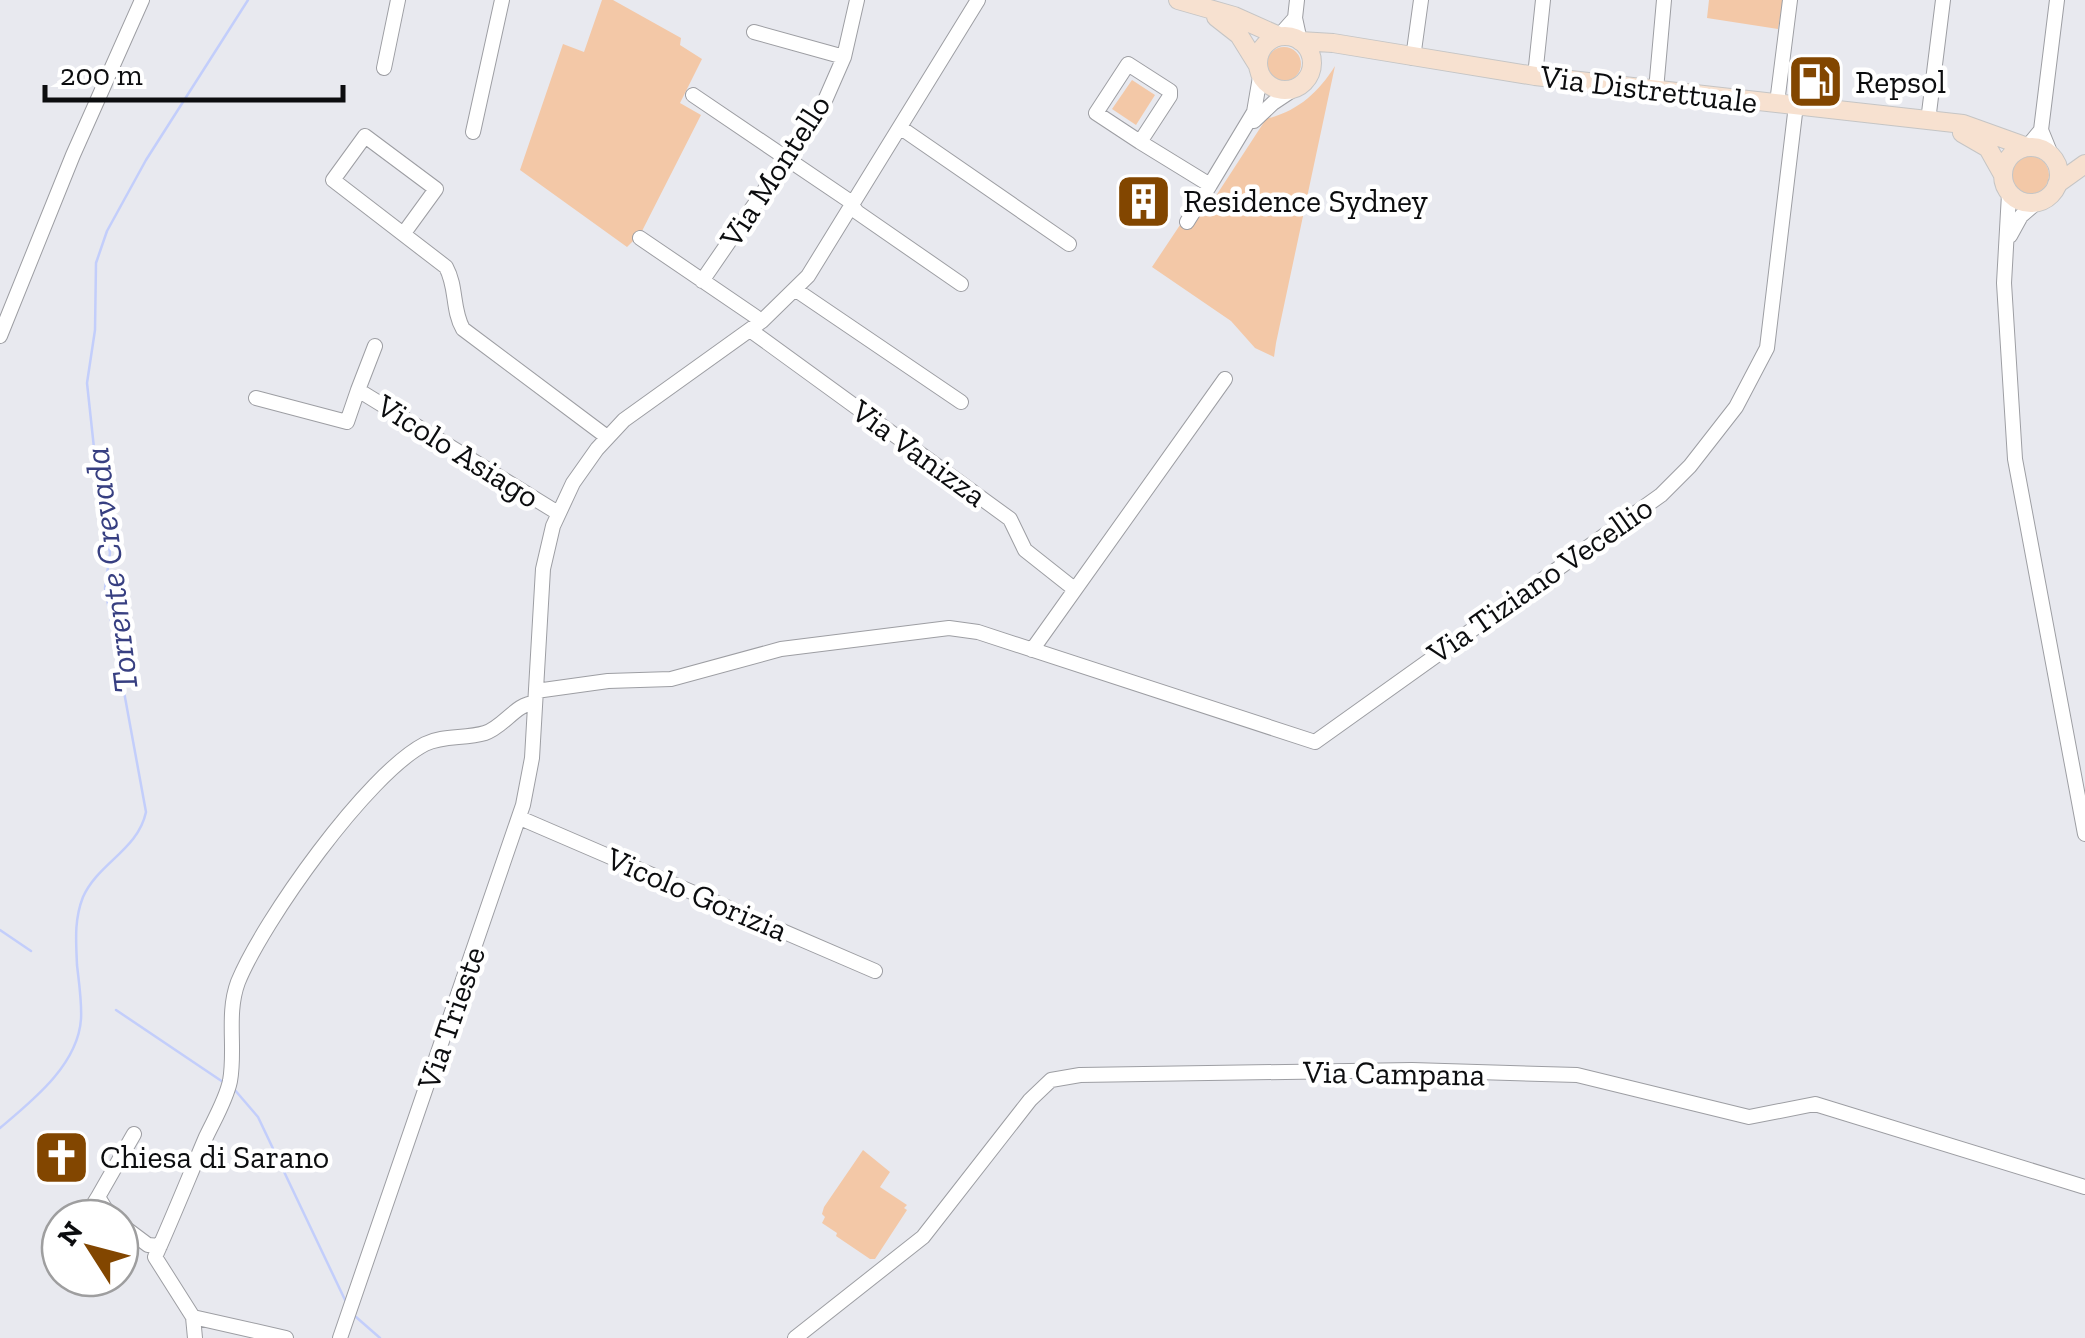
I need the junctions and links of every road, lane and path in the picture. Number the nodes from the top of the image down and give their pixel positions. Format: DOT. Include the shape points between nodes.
graph roads {
  1 [pos="142,0"];
  2 [pos="398,0"];
  3 [pos="502,0"];
  4 [pos="858,0"];
  5 [pos="978,0"];
  6 [pos="1298,0"];
  7 [pos="1421,0"];
  8 [pos="1543,0"];
  9 [pos="1664,0"];
  10 [pos="1790,0"];
  11 [pos="1942,0"];
  12 [pos="2057,0"];
  13 [pos="1186,2"];
  14 [pos="1295,18"];
  15 [pos="754,32"];
  16 [pos="1279,36"];
  17 [pos="1300,41"];
  18 [pos="1362,49"];
  19 [pos="844,58"];
  20 [pos="1413,58"];
  21 [pos="1312,64"];
  22 [pos="384,68"];
  23 [pos="1259,70"];
  24 [pos="1535,76"];
  25 [pos="1294,89"];
  26 [pos="1656,90"];
  27 [pos="693,95"];
  28 [pos="1776,104"];
  29 [pos="1796,106"];
  30 [pos="1932,121"];
  31 [pos="901,128"];
  32 [pos="1247,128"];
  33 [pos="2041,130"];
  34 [pos="472,132"];
  35 [pos="1140,142"];
  36 [pos="2026,147"];
  37 [pos="2052,157"];
  38 [pos="787,160"];
  39 [pos="2085,162"];
  40 [pos="2002,174"];
  41 [pos="2057,184"];
  42 [pos="1210,185"];
  43 [pos="2010,194"];
  44 [pos="2036,203"];
  45 [pos="853,206"];
  46 [pos="1187,222"];
  47 [pos="404,233"];
  48 [pos="640,238"];
  49 [pos="2008,242"];
  50 [pos="1069,244"];
  51 [pos="702,280"];
  52 [pos="961,284"];
  53 [pos="796,290"];
  54 [pos="753,323"];
  55 [pos="0,336"];
  56 [pos="375,346"];
  57 [pos="1224,379"];
  58 [pos="358,390"];
  59 [pos="256,398"];
  60 [pos="962,402"];
  61 [pos="607,437"];
  62 [pos="558,513"];
  63 [pos="1073,588"];
  64 [pos="1032,650"];
  65 [pos="536,697"];
  66 [pos="520,818"];
  67 [pos="2085,834"];
  68 [pos="874,971"];
  69 [pos="134,1134"];
  70 [pos="2085,1187"];
  71 [pos="98,1197"];
  72 [pos="140,1239"];
  73 [pos="140,1250"];
  74 [pos="158,1252"];
  75 [pos="193,1317"];
  76 [pos="195,1338"];
  77 [pos="286,1338"];
  78 [pos="340,1338"];
  79 [pos="796,1338"];
  1 -- 55 [label="street"];
  2 -- 22 [label="street"];
  3 -- 34 [label="street"];
  4 -- 19 [label="street, Via Montello"];
  5 -- 31 [label="street"];
  6 -- 14 [label="street"];
  7 -- 20 [label="street"];
  8 -- 24 [label="street"];
  9 -- 26 [label="street"];
  10 -- 28 [label="street"];
  11 -- 30 [label="street"];
  12 -- 33 [label="street"];
  13 -- 16 [label="main road"];
  13 -- 23 [label="main road" via="1232,28"];
  14 -- 16 [label="street"];
  14 -- 17 [label="street"];
  15 -- 19 [label="street"];
  16 -- 17 [label="main road"];
  16 -- 23 [label="main road" via="1266,43"];
  17 -- 18 [label="main road, Via Distrettuale"];
  17 -- 21 [label="main road"];
  18 -- 20 [label="main road, Via Distrettuale"];
  18 -- 21 [label="main road" via="1334,51"];
  19 -- 38 [label="street, Via Montello" via="824,105"];
  20 -- 24 [label="main road, Via Distrettuale"];
  21 -- 25 [label="main road" via="1307,80"];
  23 -- 25 [label="main road" via="1272,88"];
  23 -- 32 [label="street" via="1258,102"];
  24 -- 26 [label="main road, Via Distrettuale"];
  25 -- 32 [label="street"];
  26 -- 28 [label="main road, Via Distrettuale"];
  27 -- 38 [label="street"];
  28 -- 29 [label="main road, Via Distrettuale"];
  29 -- 30 [label="main road, Via Distrettuale"];
  29 -- 64 [label="street, Via Tiziano Vecellio" via="1767,348 1736,407 1661,495 1315,742"];
  30 -- 36 [label="main road, Via Distrettuale" via="1984,130"];
  30 -- 40 [label="main road, Via Distrettuale" via="1982,142"];
  31 -- 45 [label="street"];
  31 -- 50 [label="street"];
  32 -- 42 [label="street"];
  33 -- 36 [label="street"];
  33 -- 37 [label="street"];
  35 -- 35 [label="street" via="1170,90 1128,64 1096,113"];
  35 -- 42 [label="street"];
  36 -- 37 [label="main road, Via Distrettuale"];
  36 -- 40 [label="main road" via="2010,156"];
  37 -- 39 [label="main road, Via Distrettuale"];
  37 -- 41 [label="main road"];
  38 -- 45 [label="street"];
  38 -- 51 [label="street, Via Montello"];
  39 -- 41 [label="main road, Via Distrettuale"];
  40 -- 43 [label="main road, Via Distrettuale"];
  41 -- 44 [label="main road, Via Distrettuale"];
  42 -- 46 [label="street"];
  43 -- 44 [label="main road"];
  43 -- 49 [label="street"];
  44 -- 49 [label="street"];
  45 -- 52 [label="street"];
  45 -- 53 [label="street"];
  47 -- 47 [label="street" via="436,189 365,136 333,180"];
  47 -- 61 [label="street" via="450,273 463,329"];
  48 -- 51 [label="street, Via Vanizza"];
  49 -- 67 [label="street" via="2004,282 2015,459"];
  51 -- 54 [label="street, Via Vanizza"];
  53 -- 54 [label="street"];
  53 -- 60 [label="street, Via Vanizza"];
  54 -- 61 [label="street"];
  54 -- 63 [label="street, Via Vanizza" via="1010,519 1024,550"];
  56 -- 58 [label="street, Vicolo Asiago"];
  57 -- 63 [label="street"];
  58 -- 59 [label="street, Vicolo Asiago" via="347,422"];
  58 -- 62 [label="street, Vicolo Asiago"];
  61 -- 62 [label="street"];
  62 -- 65 [label="street" via="543,569"];
  63 -- 64 [label="street"];
  64 -- 65 [label="street, Via Tiziano Vecellio" via="949,628 781,650 671,679 608,681"];
  65 -- 66 [label="street, Via Trieste"];
  65 -- 74 [label="street, Via Tiziano Vecellio" via="489,732 422,746 339,826 277,914 238,983 228,1086"];
  66 -- 68 [label="street, Vicolo Gorizia"];
  66 -- 78 [label="street, Via Trieste"];
  69 -- 71 [label="street"];
  70 -- 79 [label="street, Via Campana" via="1815,1104 1748,1117 1577,1076 1412,1070 1080,1075 1051,1080 923,1237"];
  72 -- 74 [label="street"];
  73 -- 74 [label="street" via="150,1258"];
  74 -- 75 [label="street"];
  75 -- 76 [label="street"];
  75 -- 77 [label="street"];
}
